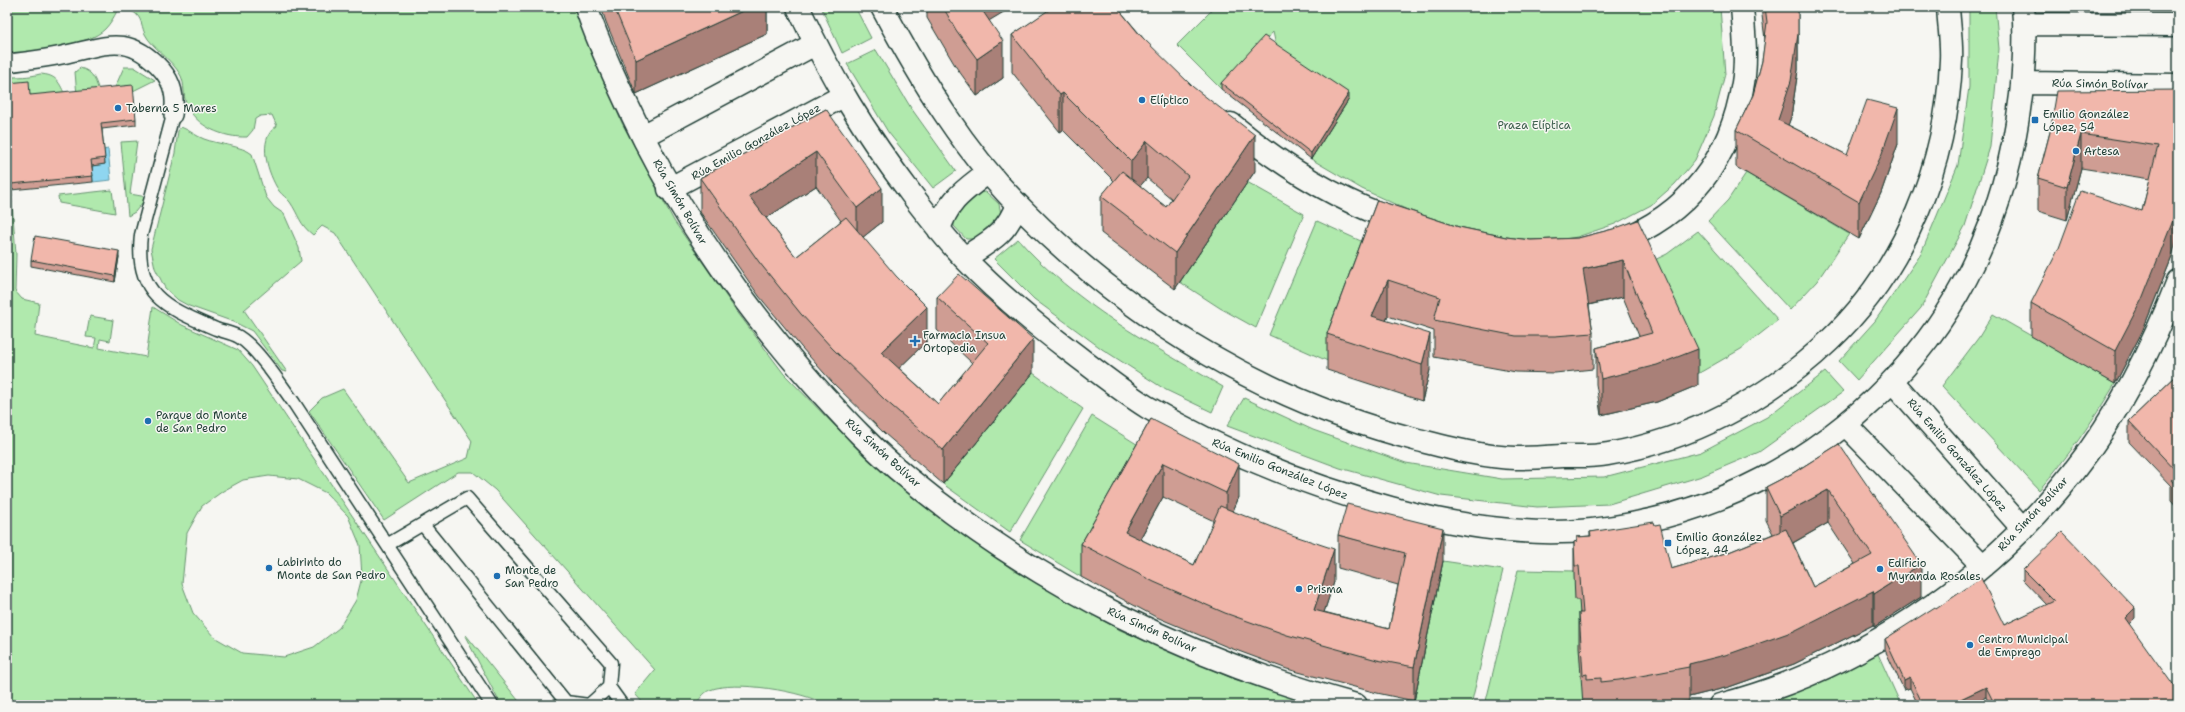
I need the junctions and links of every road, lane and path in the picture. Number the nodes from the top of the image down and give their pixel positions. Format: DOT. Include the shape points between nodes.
graph roads {
  1 [pos="586,7"];
  2 [pos="798,7"];
  3 [pos="882,7"];
  4 [pos="1742,7"];
  5 [pos="1948,7"];
  6 [pos="2024,16"];
  7 [pos="2178,25"];
  8 [pos="815,44"];
  9 [pos="7,63"];
  10 [pos="2022,83"];
  11 [pos="2178,85"];
  12 [pos="843,96"];
  13 [pos="1214,109"];
  14 [pos="173,115"];
  15 [pos="643,136"];
  16 [pos="988,172"];
  17 [pos="670,189"];
  18 [pos="1017,204"];
  19 [pos="1416,228"];
  20 [pos="939,230"];
  21 [pos="1598,247"];
  22 [pos="964,258"];
  23 [pos="2178,281"];
  24 [pos="1892,381"];
  25 [pos="1846,425"];
  26 [pos="423,525"];
  27 [pos="2022,529"];
  28 [pos="387,545"];
  29 [pos="1983,566"];
  30 [pos="609,687"];
  31 [pos="492,705"];
  32 [pos="589,705"];
  33 [pos="622,705"];
  34 [pos="1356,705"];
  35 [pos="1720,705"];
  1 -- 15 [label="street, Rúa Simón Bolívar" via="621,93"];
  2 -- 8 [label="street, Rúa Emilio González López"];
  3 -- 16 [label="street" via="928,86"];
  4 -- 21 [label="street" via="1743,82 1734,125 1720,155 1684,203 1652,226"];
  5 -- 18 [label="street" via="1951,59 1943,132 1925,194 1896,256 1867,299 1819,351 1785,380 1748,403 1704,426 1657,442 1606,455 1516,458 1469,453 1353,421 1302,400 1246,376 1176,336 1097,278"];
  6 -- 7 [label="street, Rúa Emilio González López"];
  6 -- 10 [label="street, Rúa Emilio González López"];
  8 -- 12 [label="street, Rúa Emilio González López"];
  8 -- 15 [label="street"];
  9 -- 14 [label="street" via="101,46 128,46 143,52 168,77 175,106"];
  10 -- 11 [label="street, Rúa Simón Bolívar"];
  10 -- 24 [label="street, Rúa Emilio González López" via="2006,179 1987,238 1963,286 1936,329"];
  12 -- 17 [label="street, Rúa Emilio González López"];
  12 -- 20 [label="street, Rúa Emilio González López" via="877,149"];
  13 -- 19 [label="street" via="1261,149 1328,192"];
  14 -- 28 [label="lane" via="141,235 139,253 142,271 152,293 170,307 239,338 255,353 294,402"];
  15 -- 17 [label="street, Rúa Simón Bolívar"];
  16 -- 18 [label="street"];
  16 -- 20 [label="street" via="959,195 944,212"];
  17 -- 34 [label="street, Rúa Simón Bolívar" via="699,237 743,300 797,366 843,417 906,477 963,521 1047,577 1152,633 1223,661"];
  18 -- 22 [label="street" via="1011,219 997,236"];
  20 -- 22 [label="street, Rúa Emilio González López"];
  22 -- 25 [label="street, Rúa Emilio González López" via="1022,314 1144,406 1212,443 1328,490 1434,520 1512,530 1586,530 1661,518 1716,501 1767,478 1806,455"];
  23 -- 27 [label="street, Rúa Simón Bolívar" via="2161,327 2120,403 2074,472"];
  24 -- 25 [label="street, Rúa Emilio González López"];
  24 -- 27 [label="street, Rúa Emilio González López"];
  25 -- 29 [label="street"];
  26 -- 28 [label="lane"];
  26 -- 30 [label="lane" via="467,498 610,663"];
  26 -- 32 [label="lane" via="566,702"];
  27 -- 29 [label="street, Rúa Simón Bolívar"];
  28 -- 31 [label="lane"];
  29 -- 35 [label="street, Rúa Simón Bolívar" via="1890,634 1772,690"];
  30 -- 32 [label="lane"];
  30 -- 33 [label="lane"];
}
